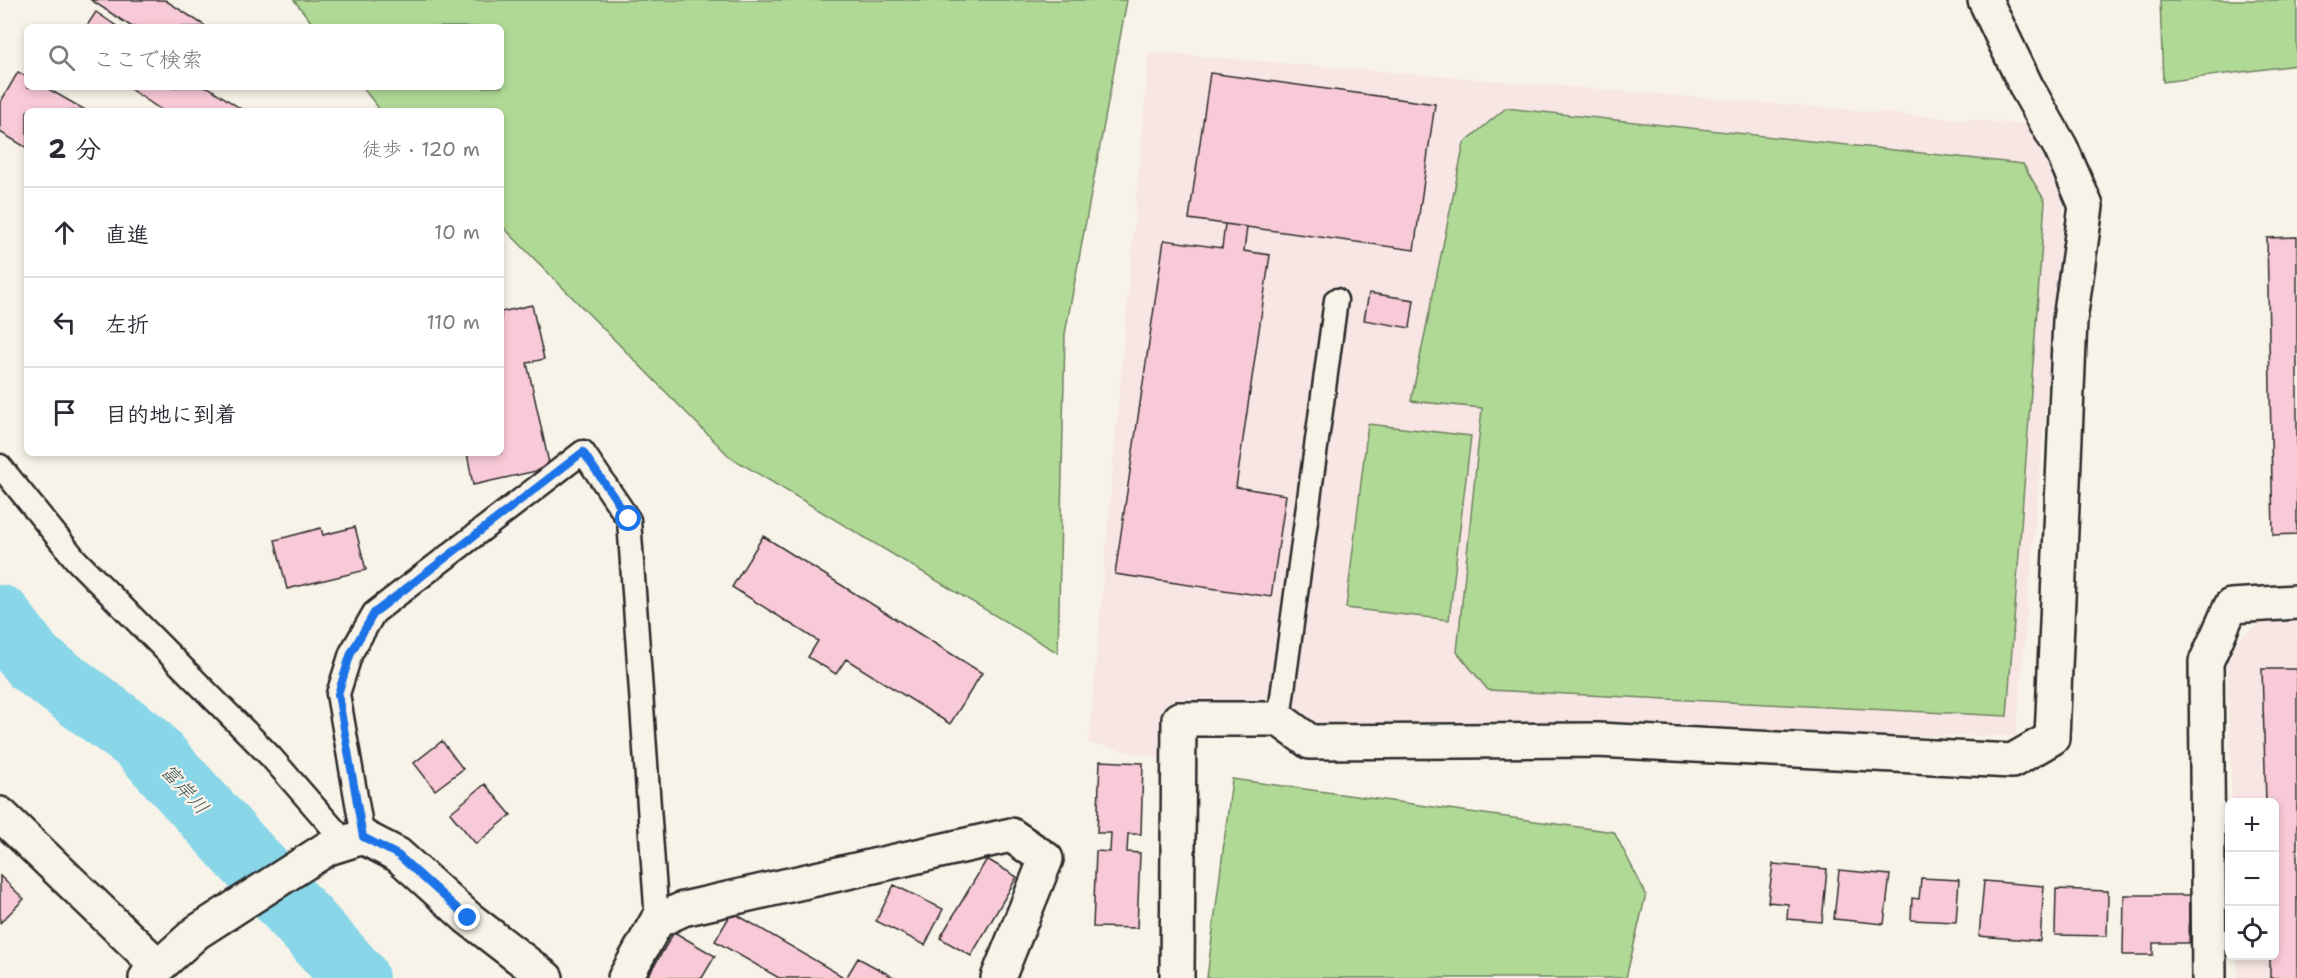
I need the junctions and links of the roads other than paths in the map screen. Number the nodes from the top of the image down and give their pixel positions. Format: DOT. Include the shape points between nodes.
graph roads {
  1 [pos="1984,0"];
  2 [pos="1336,300"];
  3 [pos="0,466"];
  4 [pos="2297,602"];
  5 [pos="1279,719"];
  6 [pos="0,814"];
  7 [pos="345,842"];
  8 [pos="657,921"];
  9 [pos="152,972"];
  10 [pos="546,978"];
  11 [pos="625,978"];
  12 [pos="998,978"];
  13 [pos="1177,978"];
  14 [pos="2209,978"];
  1 -- 5 [label="street" via="2061,148 2086,206 2070,320 2052,738 2012,760 1597,740 1310,742"];
  2 -- 5 [label="lane"];
  3 -- 7 [label="lane" via="76,560 271,757"];
  4 -- 14 [label="street" via="2230,606 2206,663"];
  5 -- 13 [label="street" via="1179,719"];
  6 -- 9 [label="street"];
  7 -- 8 [label="lane" via="338,694 351,653 374,613 583,452 629,519"];
  7 -- 9 [label="street" via="197,932"];
  7 -- 10 [label="street" via="398,855 468,918"];
  8 -- 11 [label="street"];
  8 -- 12 [label="street" via="682,909 1011,835 1046,859"];
}
